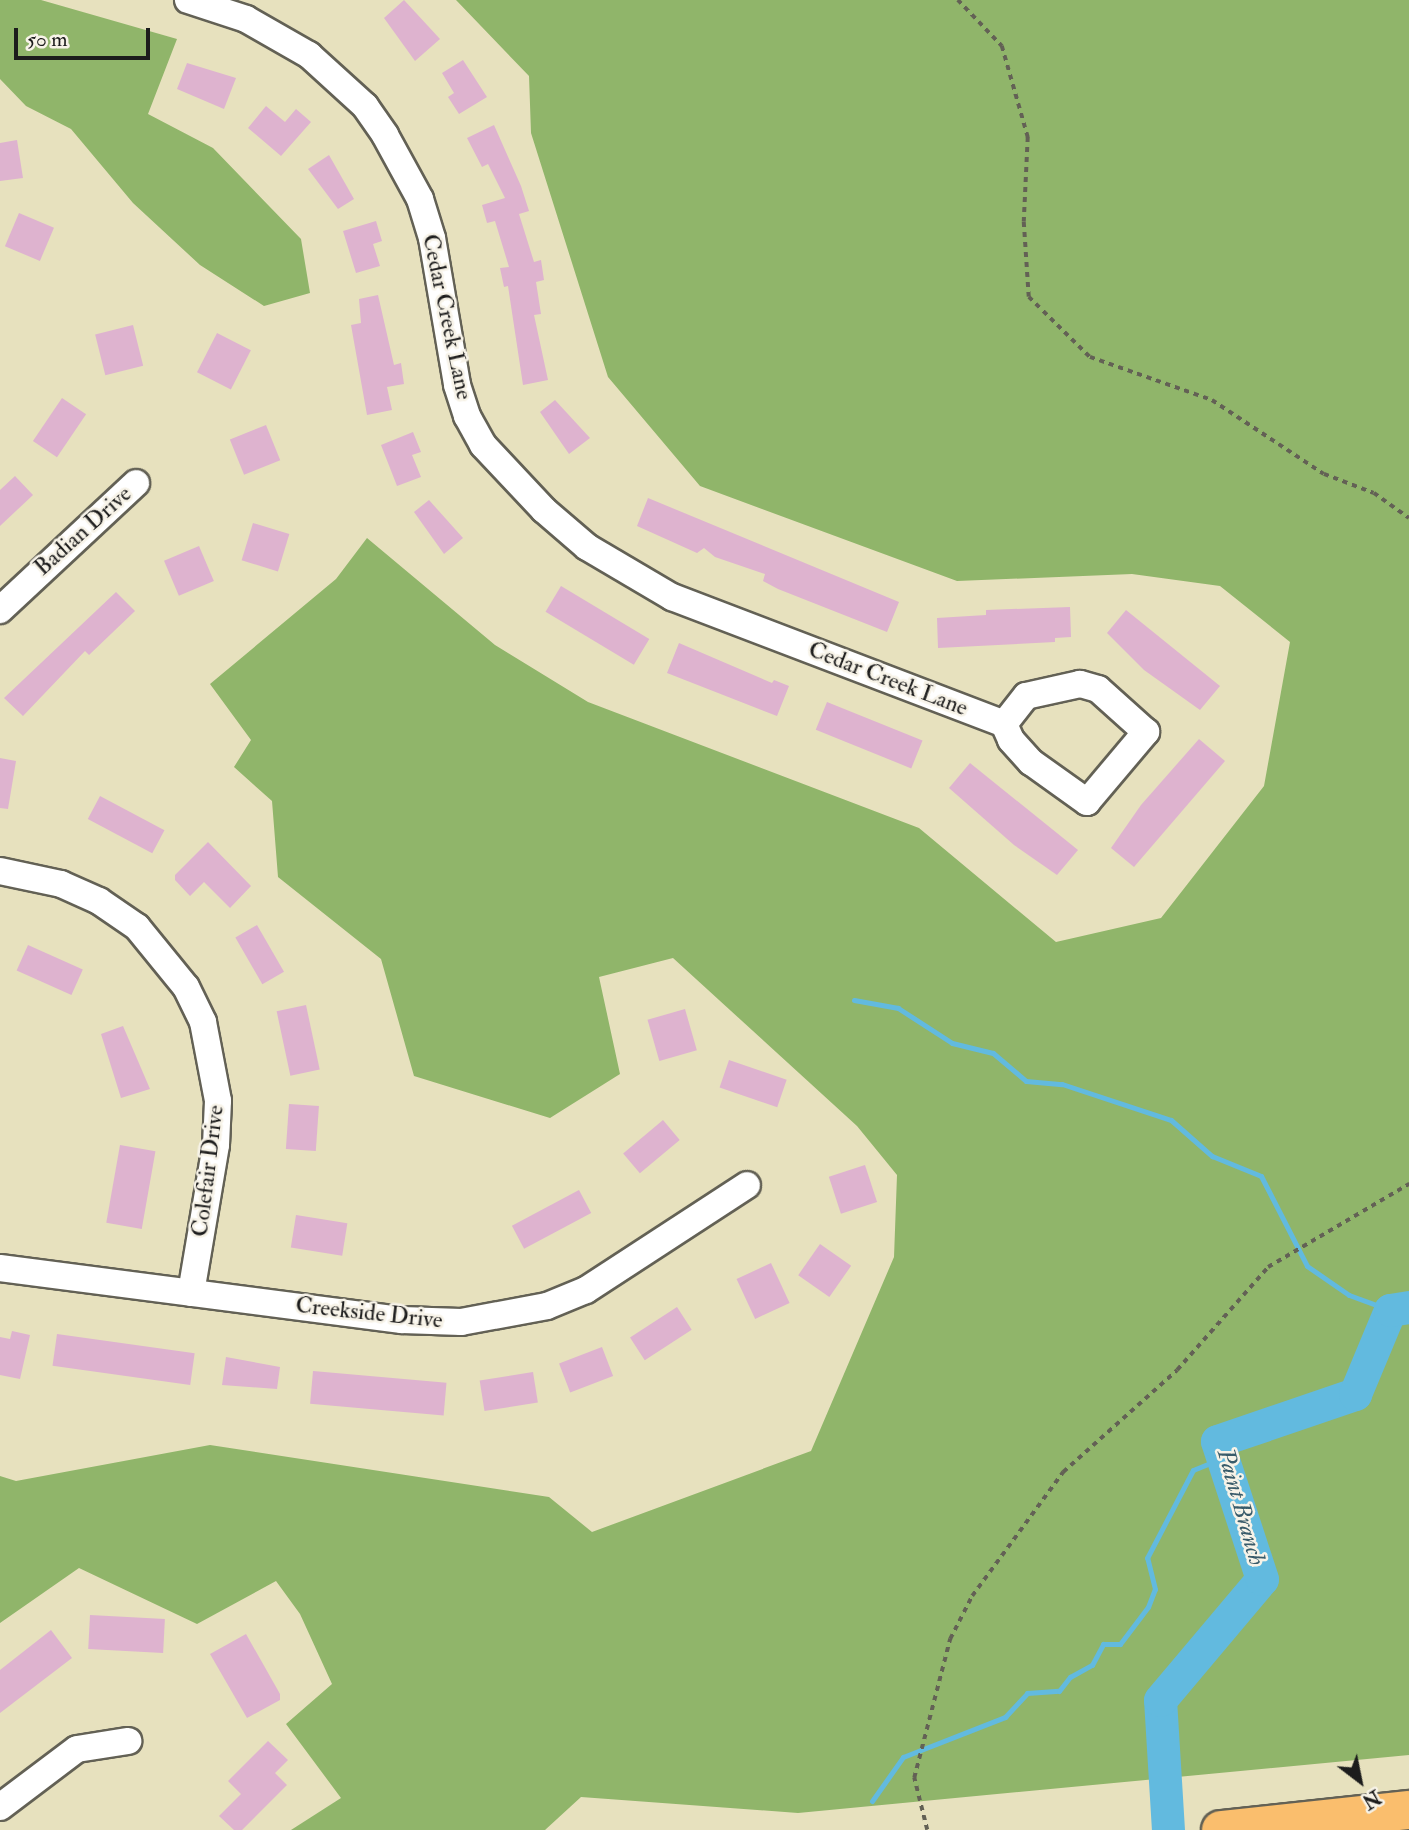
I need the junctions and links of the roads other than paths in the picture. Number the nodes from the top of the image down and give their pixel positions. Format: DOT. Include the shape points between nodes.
graph roads {
  1 [pos="188,0"];
  2 [pos="136,483"];
  3 [pos="0,610"];
  4 [pos="1004,724"];
  5 [pos="0,872"];
  6 [pos="747,1185"];
  7 [pos="0,1268"];
  8 [pos="191,1293"];
  9 [pos="128,1741"];
  10 [pos="0,1807"];
  11 [pos="1409,1810"];
  12 [pos="1221,1830"];
  1 -- 4 [label="street, Cedar Creek Lane" via="246,19 309,55 365,106 420,200 432,238 457,384 467,416 483,445 544,510 618,568 672,597"];
  2 -- 3 [label="street, Badian Drive"];
  4 -- 4 [label="street" via="1026,696 1080,684 1098,689 1146,732 1087,802 1031,762 1011,740"];
  5 -- 8 [label="street, Colefair Drive" via="61,884 99,901 137,927 171,966 203,1022 218,1101 216,1145"];
  6 -- 8 [label="street, Creekside Drive" via="586,1290 547,1306 461,1322 402,1320"];
  7 -- 8 [label="street, Creekside Drive"];
  9 -- 10 [label="street" via="77,1749"];
  11 -- 12 [label="highway"];
}
